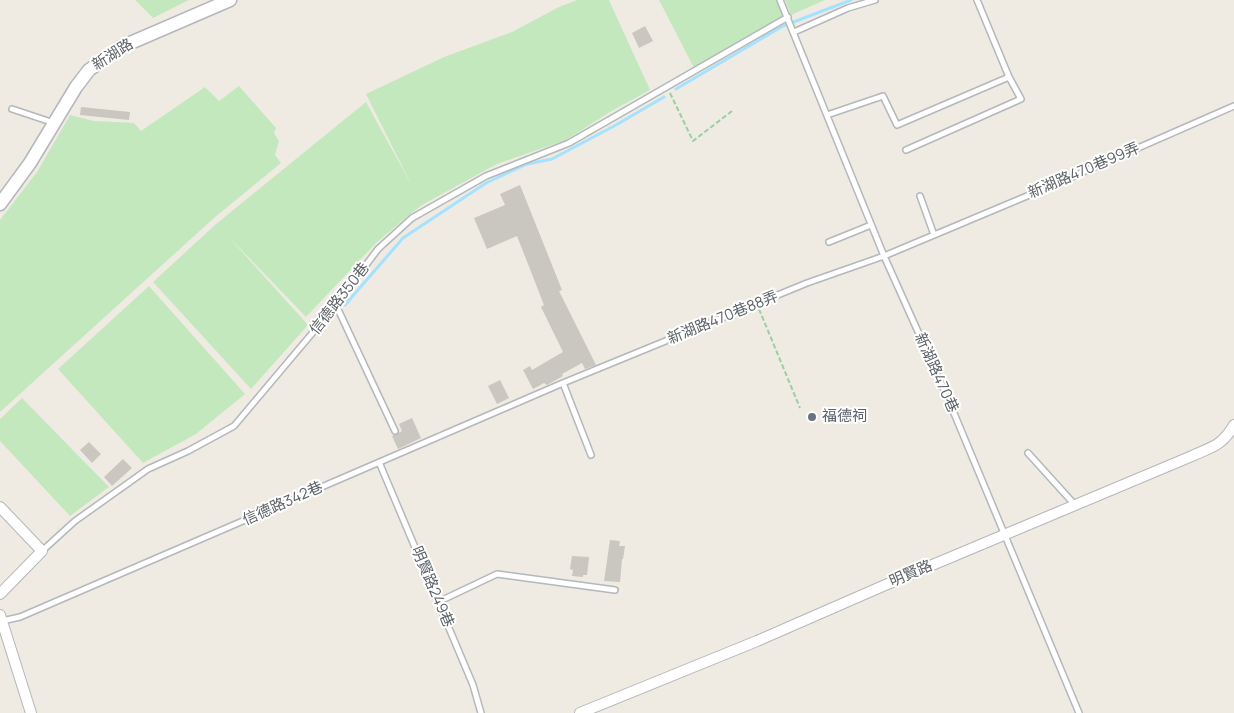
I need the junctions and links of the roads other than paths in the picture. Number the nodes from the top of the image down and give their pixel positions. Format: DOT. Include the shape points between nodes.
graph roads {
  1 [pos="230,0"];
  2 [pos="780,0"];
  3 [pos="874,0"];
  4 [pos="978,0"];
  5 [pos="788,18"];
  6 [pos="794,32"];
  7 [pos="1009,77"];
  8 [pos="1234,106"];
  9 [pos="12,109"];
  10 [pos="827,115"];
  11 [pos="54,123"];
  12 [pos="906,150"];
  13 [pos="920,196"];
  14 [pos="0,204"];
  15 [pos="871,225"];
  16 [pos="934,235"];
  17 [pos="829,242"];
  18 [pos="884,256"];
  19 [pos="336,305"];
  20 [pos="563,382"];
  21 [pos="1234,424"];
  22 [pos="395,431"];
  23 [pos="1028,453"];
  24 [pos="591,455"];
  25 [pos="379,462"];
  26 [pos="1075,505"];
  27 [pos="0,507"];
  28 [pos="1005,535"];
  29 [pos="42,552"];
  30 [pos="615,590"];
  31 [pos="0,594"];
  32 [pos="438,602"];
  33 [pos="1,618"];
  34 [pos="31,713"];
  35 [pos="481,713"];
  36 [pos="580,713"];
  37 [pos="1079,713"];
  1 -- 11 [label="street, 新湖路" via="121,47 89,70"];
  2 -- 5 [label="lane"];
  3 -- 6 [label="lane"];
  4 -- 7 [label="lane"];
  5 -- 6 [label="lane, 新湖路470巷"];
  5 -- 19 [label="lane, 信德路350巷" via="569,143 486,176 412,218 378,249"];
  6 -- 10 [label="lane, 新湖路470巷"];
  7 -- 10 [label="lane" via="897,125 883,96"];
  7 -- 12 [label="lane" via="1021,99"];
  8 -- 16 [label="lane, 新湖路470巷99弄"];
  9 -- 11 [label="lane"];
  10 -- 15 [label="lane, 新湖路470巷"];
  11 -- 14 [label="street, 新湖路"];
  13 -- 16 [label="lane"];
  15 -- 17 [label="lane"];
  15 -- 18 [label="lane, 新湖路470巷"];
  16 -- 18 [label="lane, 新湖路470巷99弄"];
  18 -- 20 [label="lane, 新湖路470巷88弄" via="807,283"];
  18 -- 28 [label="lane, 新湖路470巷"];
  19 -- 22 [label="lane"];
  19 -- 29 [label="lane, 信德路350巷" via="234,426 148,469 75,521"];
  20 -- 24 [label="lane"];
  20 -- 25 [label="lane, 信德路342巷"];
  21 -- 26 [label="street, 明賢路" via="1221,443"];
  23 -- 26 [label="lane"];
  25 -- 32 [label="lane, 明賢路249巷"];
  25 -- 33 [label="lane, 信德路342巷" via="38,610 20,617"];
  26 -- 28 [label="street, 明賢路"];
  27 -- 29 [label="street"];
  28 -- 36 [label="street, 明賢路"];
  28 -- 37 [label="lane, 新湖路470巷"];
  29 -- 31 [label="street"];
  30 -- 32 [label="lane" via="497,574"];
  32 -- 35 [label="lane, 明賢路249巷" via="473,685"];
  33 -- 34 [label="street"];
}
